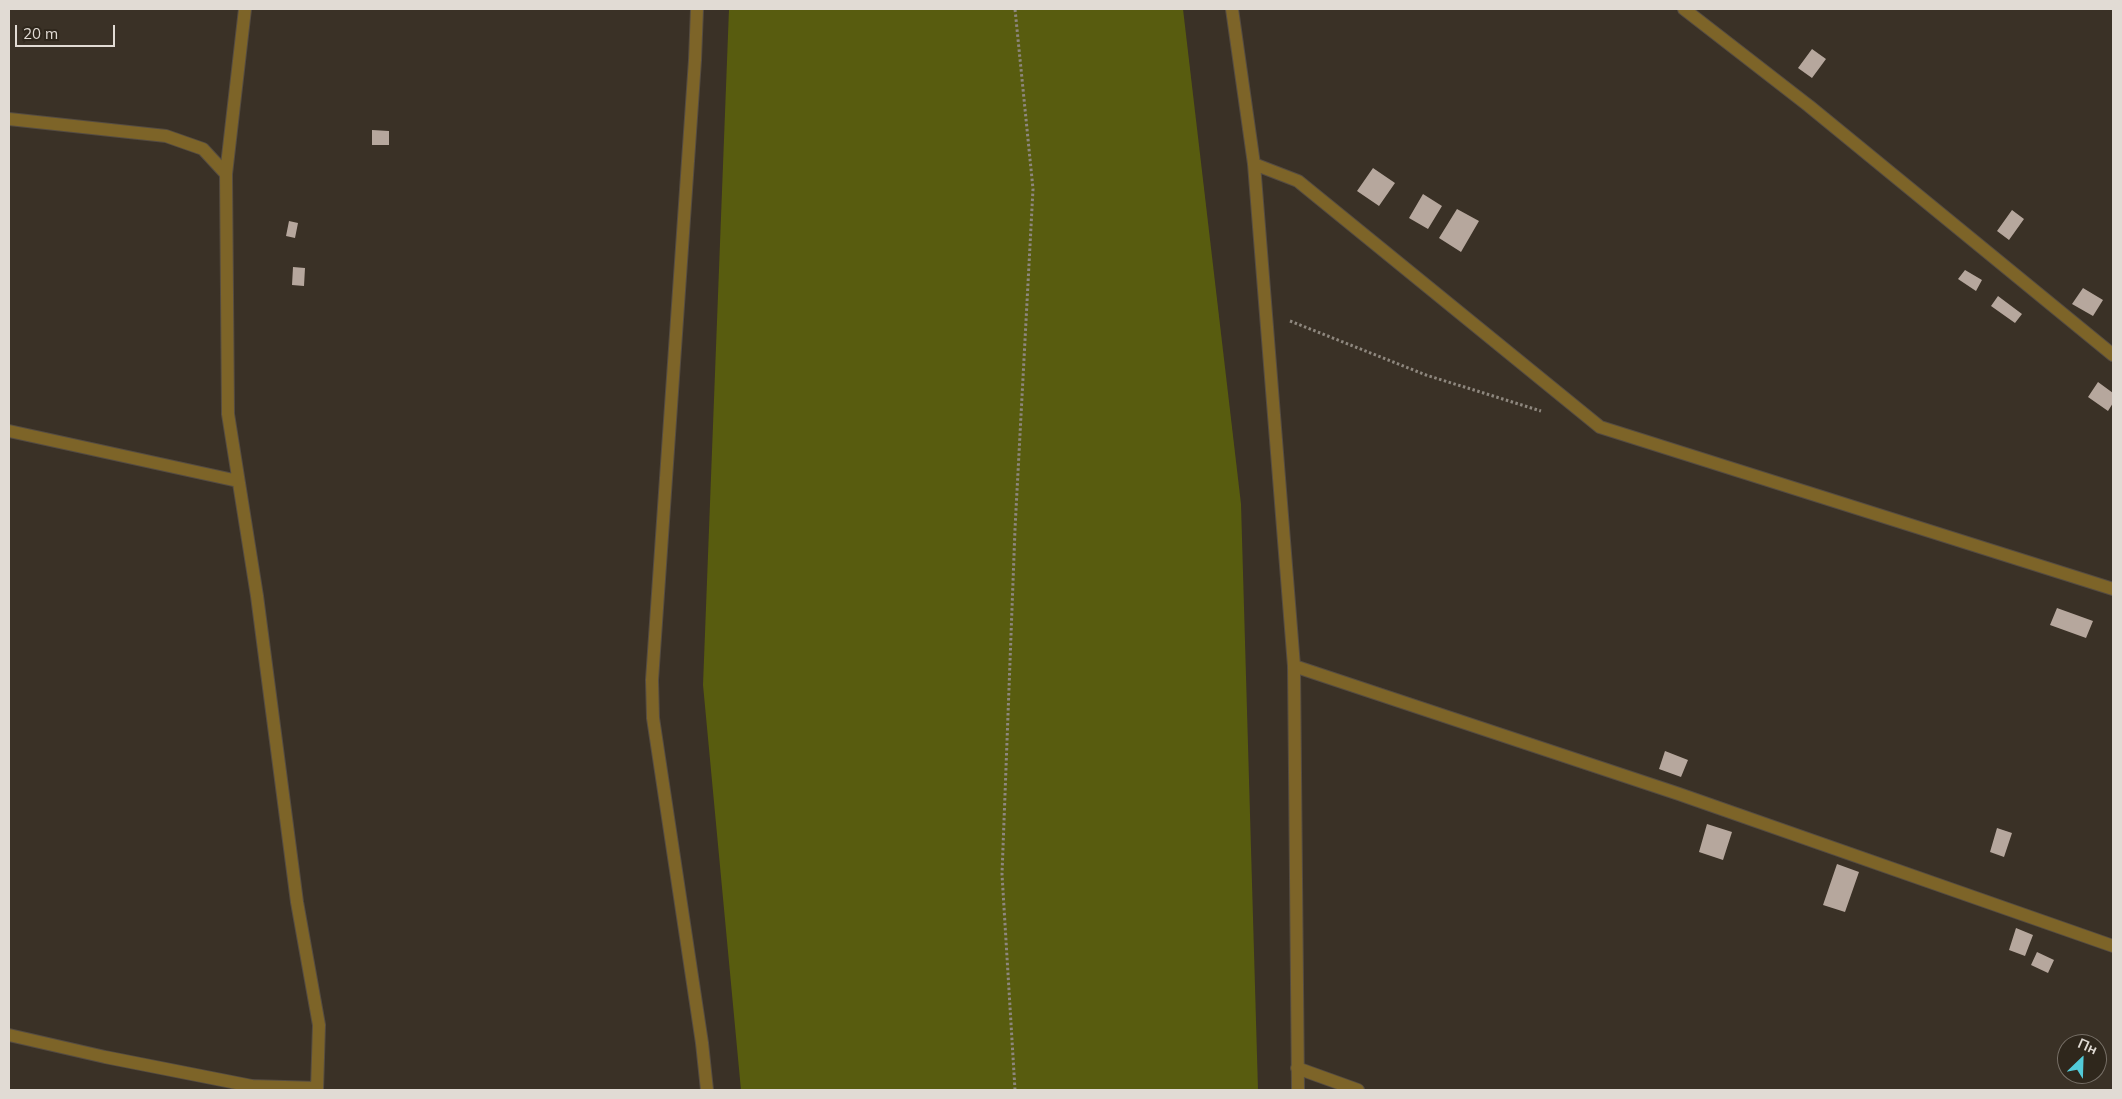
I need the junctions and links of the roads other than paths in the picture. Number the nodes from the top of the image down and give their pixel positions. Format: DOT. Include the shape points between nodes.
graph roads {
  1 [pos="245,9"];
  2 [pos="697,9"];
  3 [pos="1232,9"];
  4 [pos="1684,9"];
  5 [pos="9,119"];
  6 [pos="1254,164"];
  7 [pos="226,174"];
  8 [pos="2113,355"];
  9 [pos="9,430"];
  10 [pos="238,480"];
  11 [pos="2113,589"];
  12 [pos="1294,666"];
  13 [pos="2113,946"];
  14 [pos="9,1035"];
  15 [pos="1298,1068"];
  16 [pos="317,1089"];
  17 [pos="707,1090"];
  18 [pos="1298,1090"];
  19 [pos="1358,1090"];
  1 -- 7 [label="street"];
  2 -- 17 [label="street" via="652,680 653,718"];
  3 -- 6 [label="street"];
  4 -- 8 [label="street" via="1809,106"];
  5 -- 7 [label="street" via="166,136 203,149"];
  6 -- 11 [label="street" via="1298,181 1600,427"];
  6 -- 12 [label="street"];
  7 -- 10 [label="street" via="228,414"];
  9 -- 10 [label="street"];
  10 -- 16 [label="street" via="257,596 297,902 319,1025"];
  12 -- 13 [label="street" via="1679,794"];
  12 -- 15 [label="street"];
  14 -- 16 [label="street" via="252,1086"];
  15 -- 18 [label="street"];
  15 -- 19 [label="street"];
}
